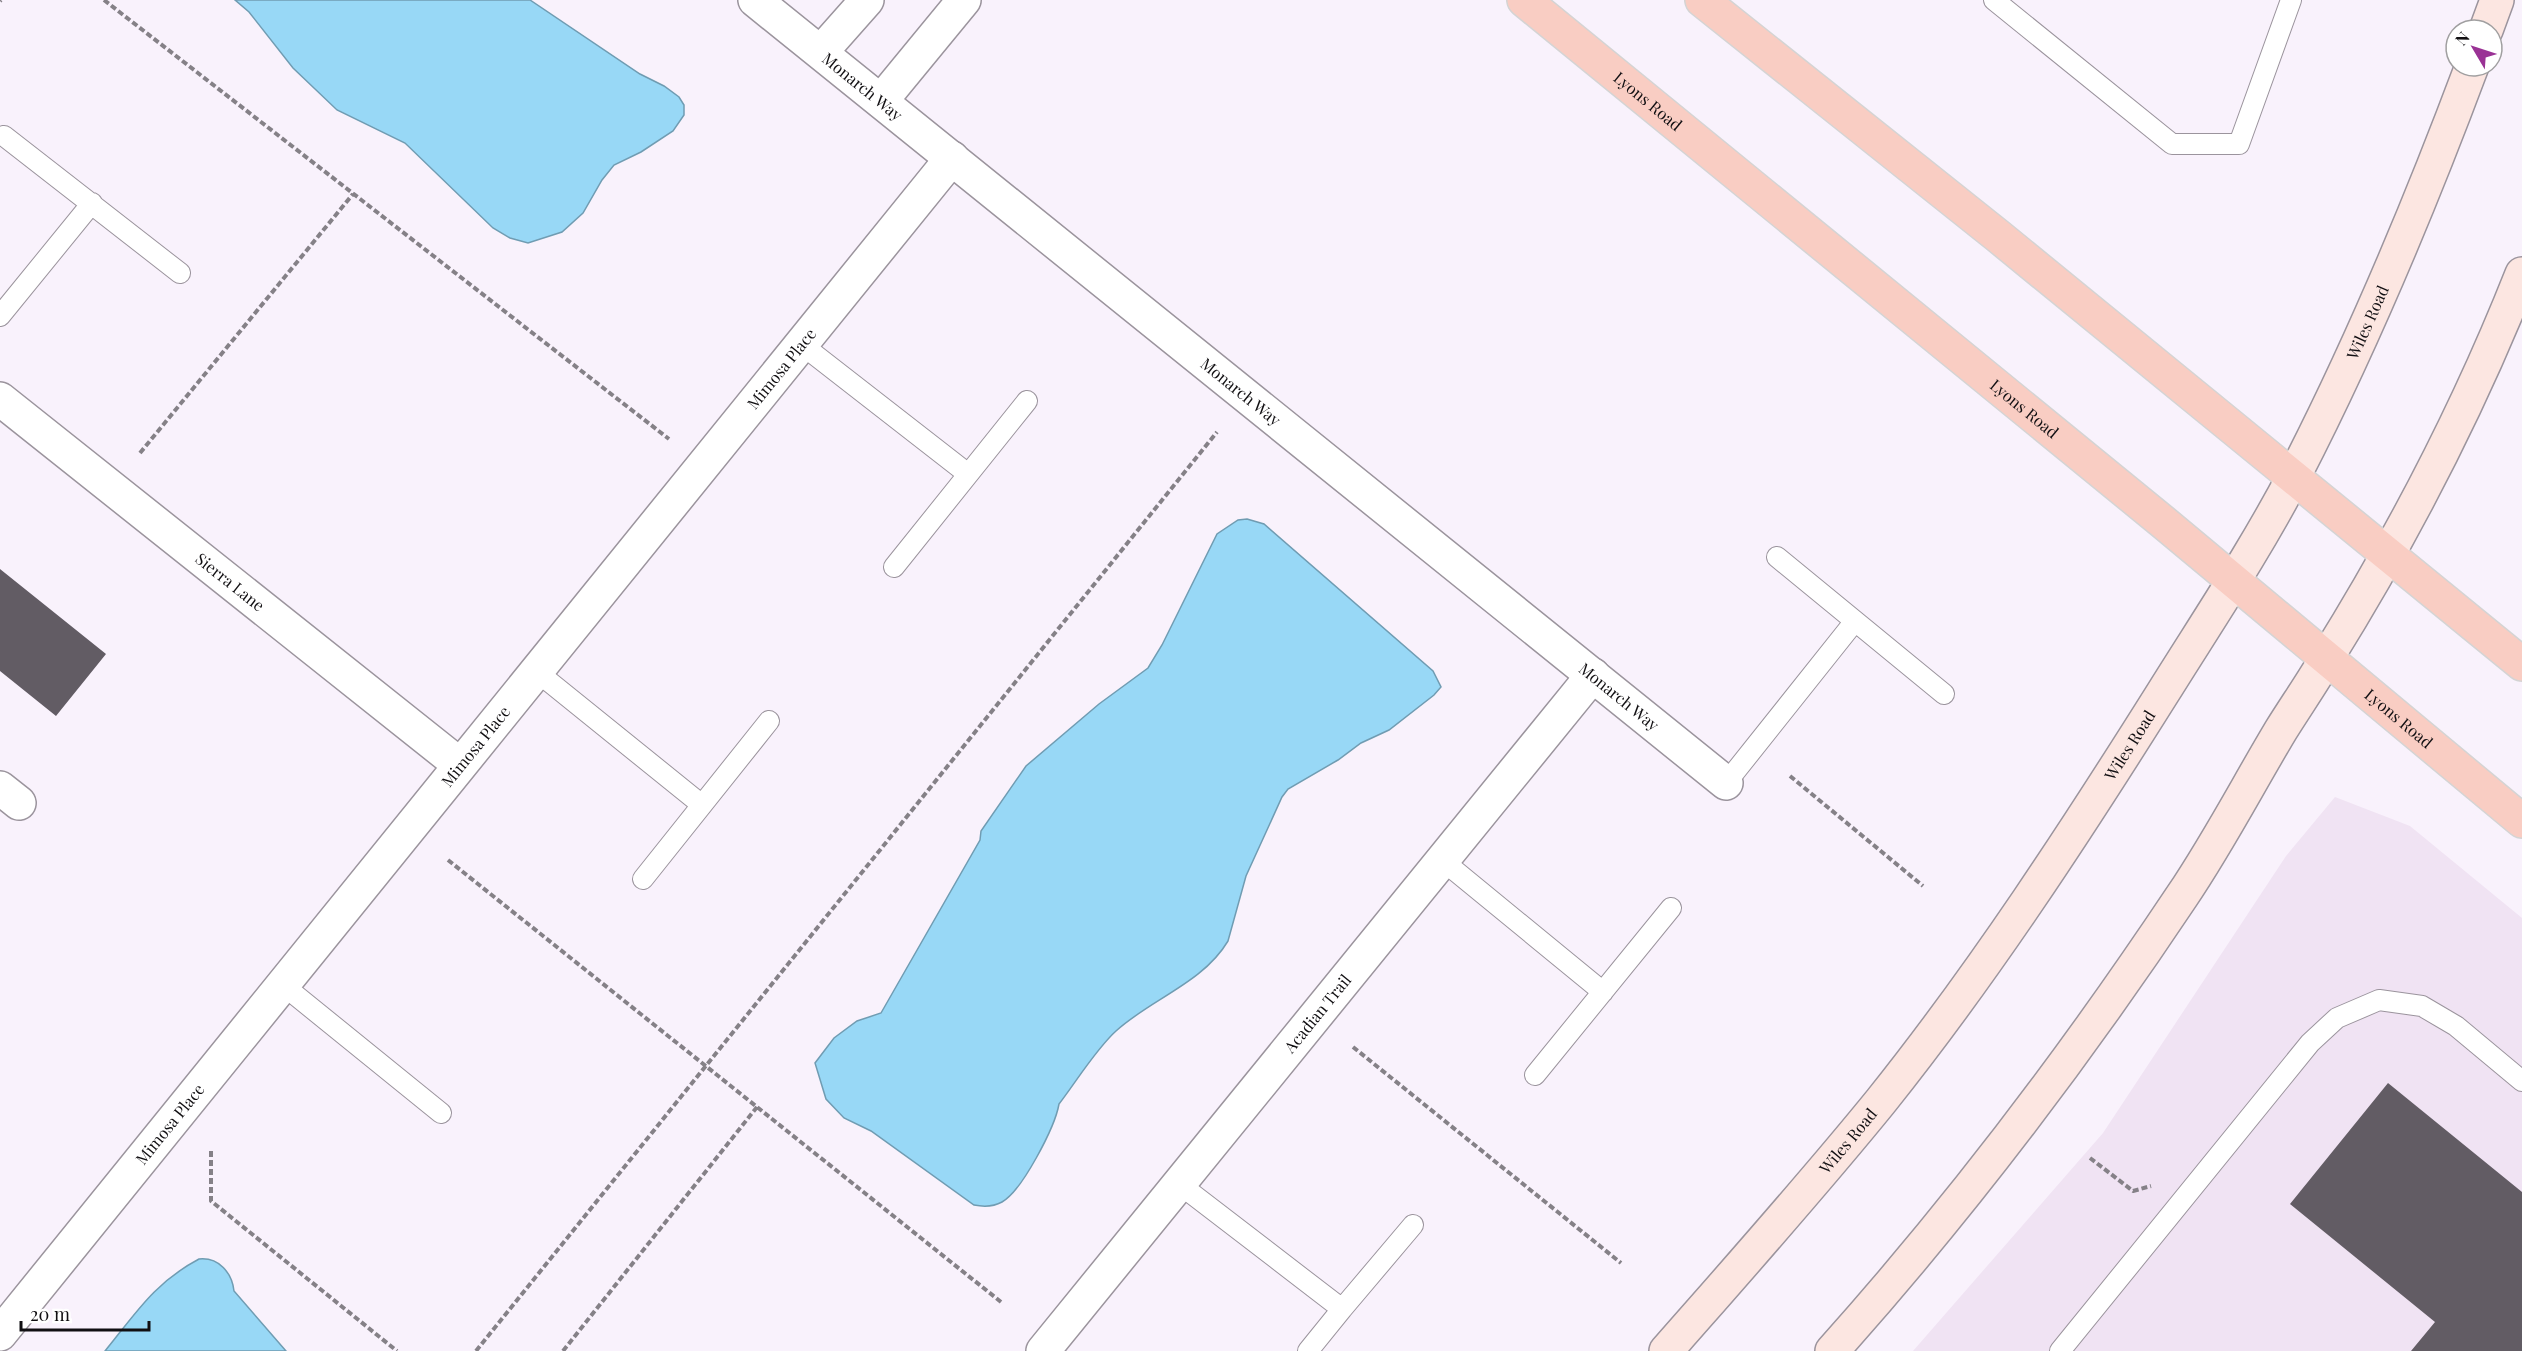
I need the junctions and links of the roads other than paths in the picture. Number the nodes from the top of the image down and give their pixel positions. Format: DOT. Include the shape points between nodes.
graph roads {
  1 [pos="755,0"];
  2 [pos="867,0"];
  3 [pos="964,0"];
  4 [pos="1524,0"];
  5 [pos="1994,0"];
  6 [pos="2291,0"];
  7 [pos="2496,0"];
  8 [pos="1713,3"];
  9 [pos="2490,18"];
  10 [pos="821,52"];
  11 [pos="2467,78"];
  12 [pos="882,101"];
  13 [pos="4,136"];
  14 [pos="952,158"];
  15 [pos="92,203"];
  16 [pos="180,273"];
  17 [pos="2522,274"];
  18 [pos="0,316"];
  19 [pos="801,344"];
  20 [pos="0,399"];
  21 [pos="1027,401"];
  22 [pos="968,474"];
  23 [pos="2294,476"];
  24 [pos="2387,552"];
  25 [pos="1777,557"];
  26 [pos="894,567"];
  27 [pos="2234,581"];
  28 [pos="1855,621"];
  29 [pos="2328,657"];
  30 [pos="2522,664"];
  31 [pos="536,671"];
  32 [pos="1593,675"];
  33 [pos="1944,694"];
  34 [pos="769,721"];
  35 [pos="460,765"];
  36 [pos="1726,783"];
  37 [pos="702,805"];
  38 [pos="2522,821"];
  39 [pos="1442,860"];
  40 [pos="643,879"];
  41 [pos="1671,908"];
  42 [pos="283,985"];
  43 [pos="1603,992"];
  44 [pos="1535,1075"];
  45 [pos="2522,1081"];
  46 [pos="441,1113"];
  47 [pos="1178,1184"];
  48 [pos="1413,1225"];
  49 [pos="1342,1310"];
  50 [pos="0,1334"];
  51 [pos="1043,1351"];
  52 [pos="1308,1351"];
  53 [pos="1666,1351"];
  54 [pos="1833,1351"];
  55 [pos="2060,1351"];
  1 -- 10 [label="street, Monarch Way"];
  2 -- 10 [label="street"];
  3 -- 12 [label="street"];
  4 -- 27 [label="main road, Lyons Road"];
  5 -- 6 [label="lane" via="2172,144 2239,144"];
  7 -- 9 [label="main road"];
  8 -- 23 [label="main road"];
  10 -- 12 [label="street, Monarch Way"];
  11 -- 23 [label="main road, Wiles Road" via="2426,187 2349,365"];
  12 -- 14 [label="street, Monarch Way"];
  13 -- 15 [label="lane"];
  14 -- 19 [label="street, Mimosa Place"];
  14 -- 32 [label="street, Monarch Way"];
  15 -- 16 [label="lane"];
  15 -- 18 [label="lane"];
  17 -- 24 [label="main road" via="2497,338 2437,463"];
  19 -- 22 [label="lane"];
  19 -- 31 [label="street, Mimosa Place"];
  20 -- 35 [label="street, Sierra Lane"];
  21 -- 22 [label="lane"];
  22 -- 26 [label="lane"];
  23 -- 24 [label="main road"];
  23 -- 27 [label="main road, Wiles Road"];
  24 -- 29 [label="main road"];
  24 -- 30 [label="main road"];
  25 -- 28 [label="lane"];
  27 -- 29 [label="main road, Lyons Road"];
  27 -- 53 [label="main road, Wiles Road" via="2064,850 1976,973 1881,1100"];
  28 -- 33 [label="lane"];
  28 -- 36 [label="lane"];
  29 -- 38 [label="main road, Lyons Road"];
  29 -- 54 [label="main road" via="2184,893 2090,1029 2003,1146"];
  31 -- 35 [label="street, Mimosa Place"];
  31 -- 37 [label="lane"];
  32 -- 36 [label="street, Monarch Way"];
  32 -- 39 [label="street, Acadian Trail"];
  34 -- 37 [label="lane"];
  35 -- 42 [label="street, Mimosa Place"];
  37 -- 40 [label="lane"];
  39 -- 43 [label="lane"];
  39 -- 47 [label="street, Acadian Trail"];
  41 -- 43 [label="lane"];
  42 -- 46 [label="lane"];
  42 -- 50 [label="street, Mimosa Place"];
  43 -- 44 [label="lane"];
  45 -- 55 [label="lane" via="2456,1026 2422,1006 2379,1000 2337,1018 2310,1043"];
  47 -- 49 [label="lane"];
  47 -- 51 [label="street, Acadian Trail"];
  48 -- 49 [label="lane"];
  49 -- 52 [label="lane"];
}
